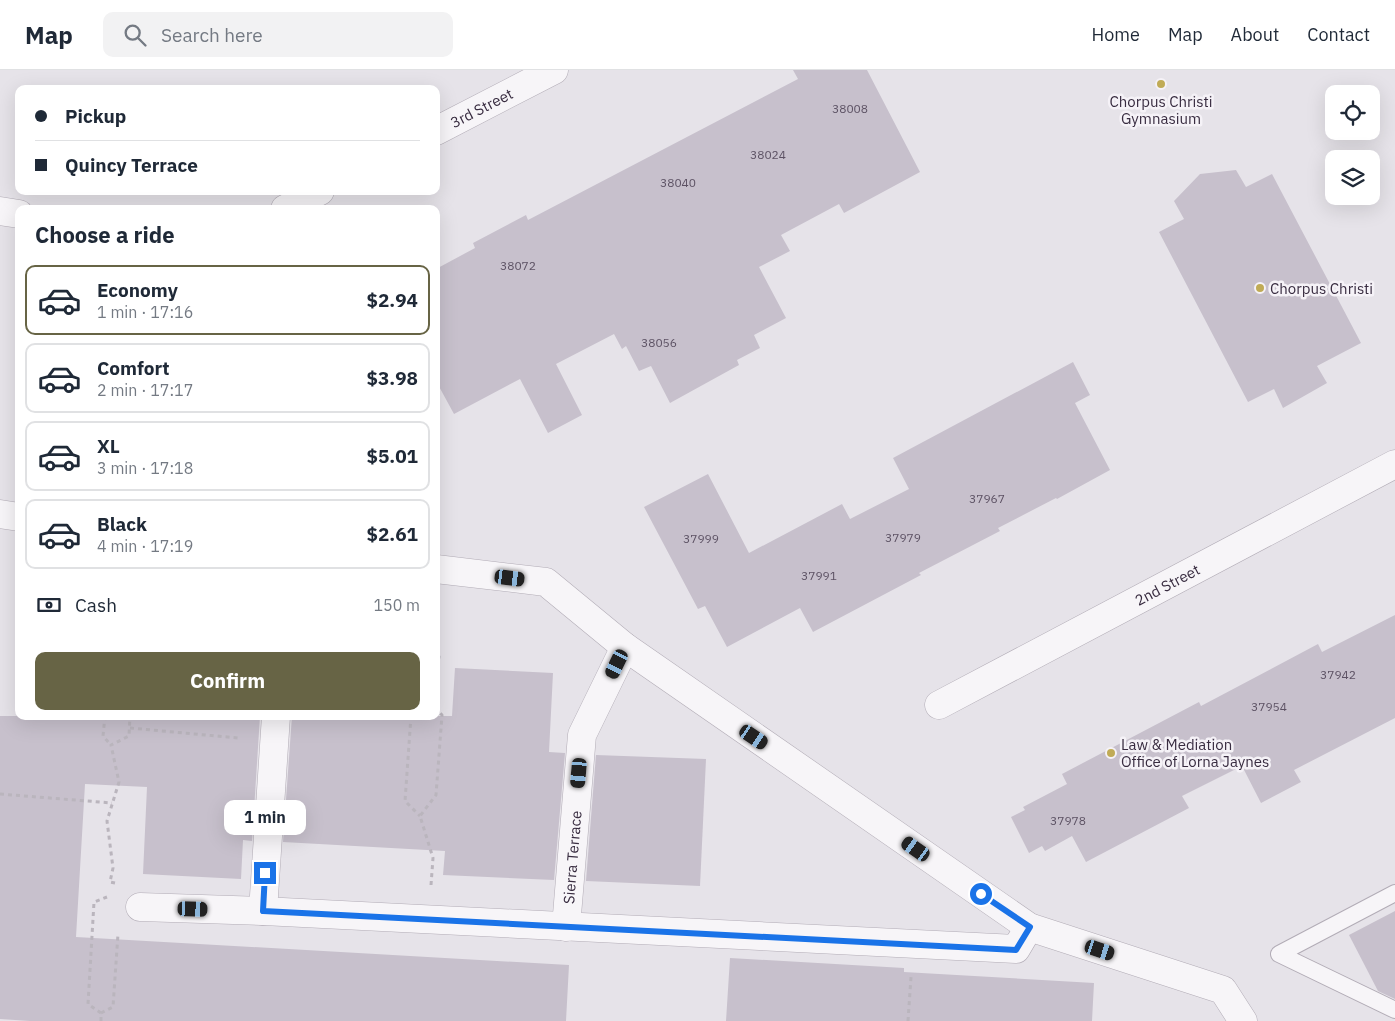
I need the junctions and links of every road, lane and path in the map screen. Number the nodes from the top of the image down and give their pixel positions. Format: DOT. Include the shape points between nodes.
graph roads {
  1 [pos="554,70"];
  2 [pos="440,129"];
  3 [pos="312,195"];
  4 [pos="293,205"];
  5 [pos="0,212"];
  6 [pos="15,214"];
  7 [pos="1395,464"];
  8 [pos="0,514"];
  9 [pos="15,516"];
  10 [pos="440,569"];
  11 [pos="625,647"];
  12 [pos="939,705"];
  13 [pos="440,713"];
  14 [pos="105,720"];
  15 [pos="130,720"];
  16 [pos="411,720"];
  17 [pos="130,728"];
  18 [pos="275,729"];
  19 [pos="112,746"];
  20 [pos="0,794"];
  21 [pos="112,802"];
  22 [pos="420,816"];
  23 [pos="110,882"];
  24 [pos="1395,893"];
  25 [pos="108,896"];
  26 [pos="114,901"];
  27 [pos="140,907"];
  28 [pos="263,911"];
  29 [pos="428,921"];
  30 [pos="566,927"];
  31 [pos="1030,927"];
  32 [pos="118,933"];
  33 [pos="913,944"];
  34 [pos="1395,1010"];
  35 [pos="102,1013"];
  36 [pos="100,1021"];
  37 [pos="908,1021"];
  38 [pos="1243,1021"];
  1 -- 2 [label="street, 3rd Street"];
  3 -- 4 [label="street"];
  5 -- 6 [label="street"];
  7 -- 12 [label="street, 2nd Street"];
  8 -- 9 [label="street"];
  10 -- 11 [label="street" via="546,582"];
  11 -- 30 [label="street, Sierra Terrace" via="582,735"];
  11 -- 31 [label="street"];
  13 -- 22 [label="path" via="436,795"];
  14 -- 19 [label="path" via="103,736"];
  15 -- 17 [label="path"];
  16 -- 22 [label="path" via="405,801"];
  17 -- 18 [label="path"];
  17 -- 19 [label="path" via="129,736"];
  18 -- 28 [label="street"];
  19 -- 21 [label="path" via="119,782"];
  20 -- 21 [label="path"];
  21 -- 23 [label="path" via="107,821 113,868"];
  22 -- 29 [label="path" via="433,858"];
  23 -- 25 [label="path"];
  23 -- 27 [label="path" via="143,884"];
  24 -- 34 [label="lane" via="1278,954"];
  25 -- 26 [label="path"];
  25 -- 35 [label="path" via="94,902 88,995 88,1004"];
  27 -- 28 [label="street"];
  28 -- 29 [label="street"];
  29 -- 30 [label="street"];
  30 -- 33 [label="street"];
  31 -- 33 [label="street" via="1016,950"];
  31 -- 38 [label="street" via="1223,990"];
  32 -- 35 [label="path" via="113,1006"];
  33 -- 37 [label="path"];
  35 -- 36 [label="path"];
}
